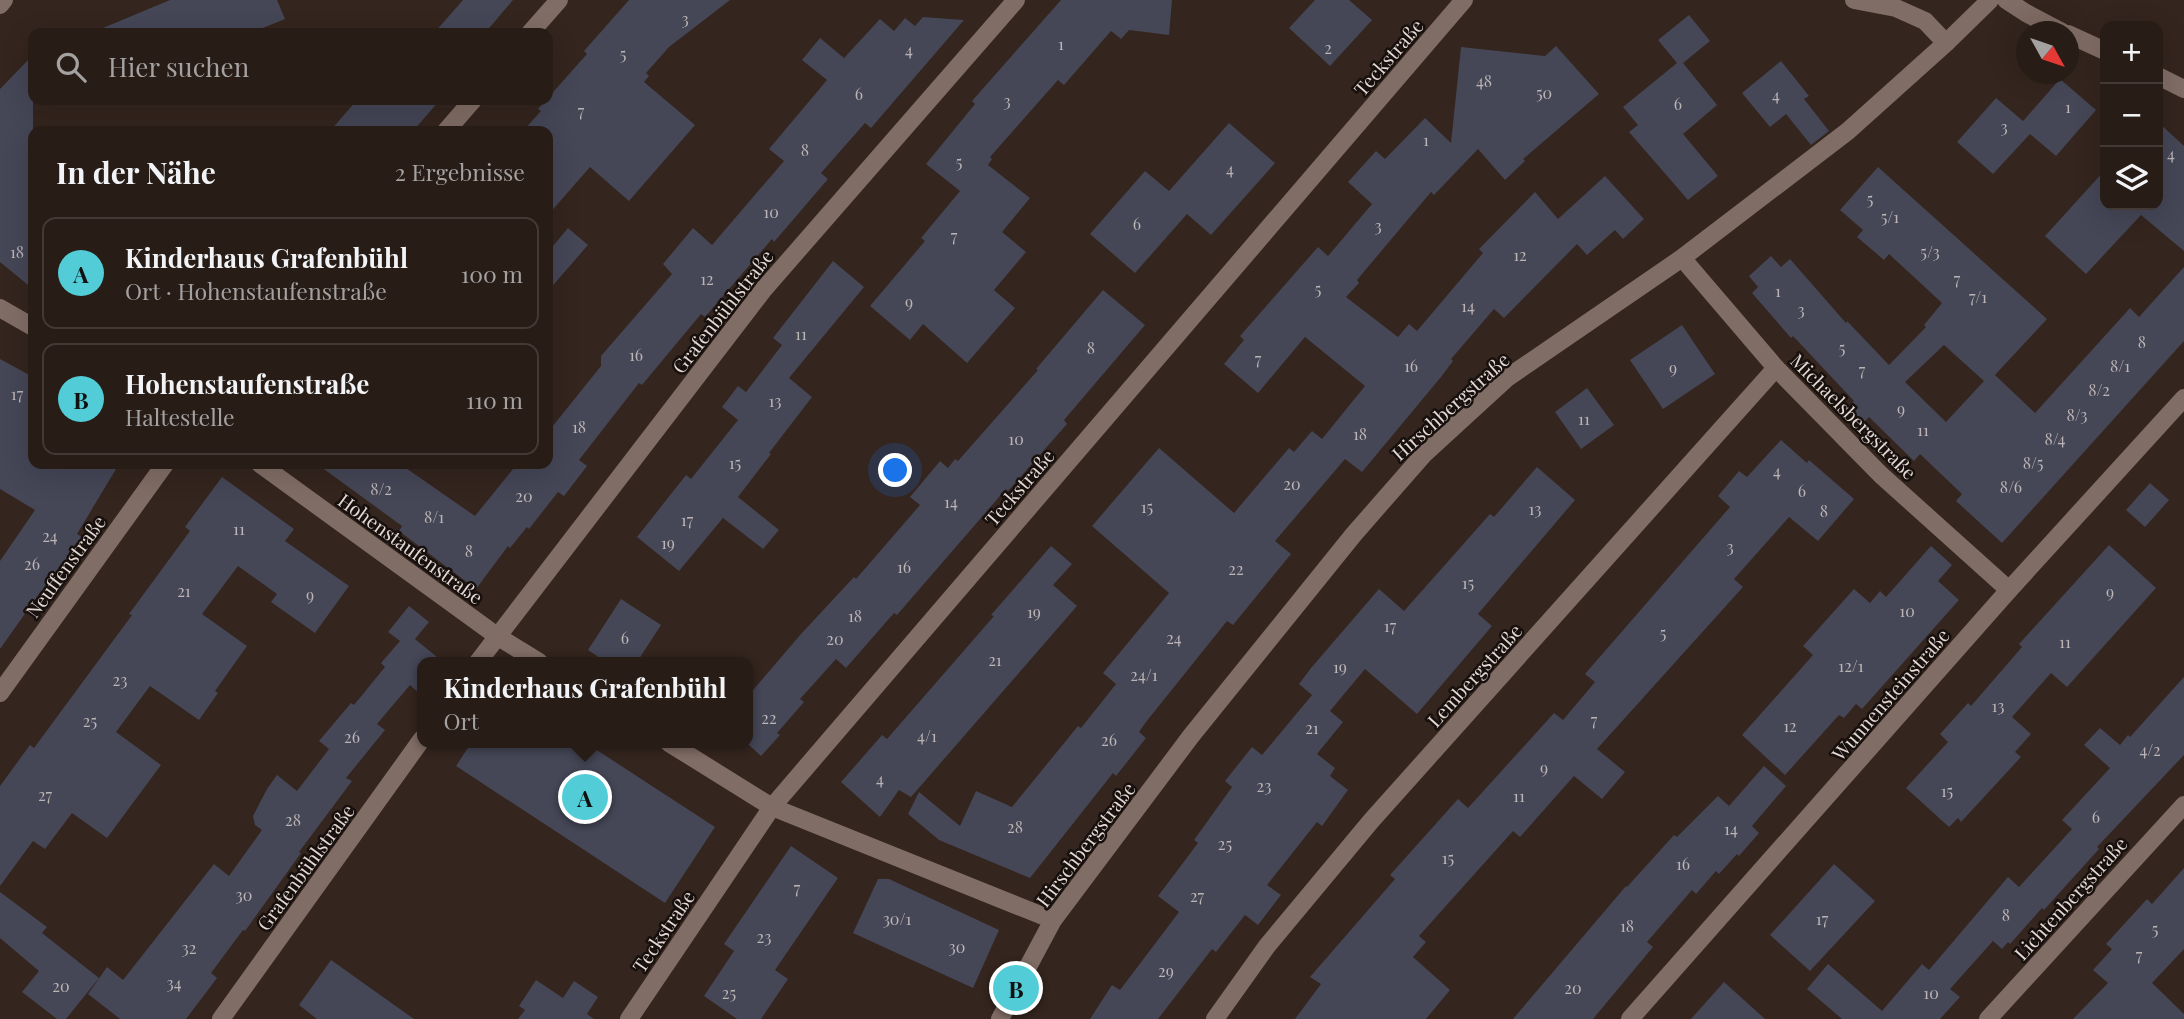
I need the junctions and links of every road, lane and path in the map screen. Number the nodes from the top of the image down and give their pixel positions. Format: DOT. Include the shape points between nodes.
graph roads {
  1 [pos="4,0"];
  2 [pos="559,0"];
  3 [pos="1016,0"];
  4 [pos="1464,0"];
  5 [pos="1854,0"];
  6 [pos="1990,0"];
  7 [pos="2006,0"];
  8 [pos="0,5"];
  9 [pos="2041,21"];
  10 [pos="534,28"];
  11 [pos="2079,39"];
  12 [pos="1947,43"];
  13 [pos="2100,49"];
  14 [pos="2163,78"];
  15 [pos="2184,89"];
  16 [pos="469,105"];
  17 [pos="450,126"];
  18 [pos="1682,258"];
  19 [pos="0,309"];
  20 [pos="28,324"];
  21 [pos="1776,368"];
  22 [pos="2184,398"];
  23 [pos="161,469"];
  24 [pos="267,469"];
  25 [pos="2009,590"];
  26 [pos="497,636"];
  27 [pos="482,657"];
  28 [pos="531,657"];
  29 [pos="0,693"];
  30 [pos="417,746"];
  31 [pos="677,748"];
  32 [pos="2184,804"];
  33 [pos="772,807"];
  34 [pos="1053,920"];
  35 [pos="221,1019"];
  36 [pos="629,1019"];
  37 [pos="1000,1019"];
  38 [pos="1214,1019"];
  39 [pos="1630,1019"];
  40 [pos="1988,1019"];
  1 -- 8 [label="street"];
  2 -- 10 [label="street"];
  3 -- 26 [label="street, Grafenbühlstraße" via="764,289"];
  4 -- 33 [label="street, Teckstraße"];
  5 -- 12 [label="street" via="1896,8 1925,21"];
  6 -- 12 [label="street, Hirschbergstraße"];
  7 -- 9 [label="street"];
  11 -- 13 [label="street"];
  12 -- 18 [label="street, Hirschbergstraße" via="1848,131"];
  14 -- 15 [label="street"];
  16 -- 17 [label="street"];
  18 -- 21 [label="street, Michaelsbergstraße"];
  18 -- 34 [label="street, Hirschbergstraße" via="1507,379 1424,454 1191,736"];
  19 -- 20 [label="street"];
  21 -- 25 [label="street, Michaelsbergstraße" via="1881,475"];
  21 -- 38 [label="street, Lembergstraße" via="1371,821 1267,946"];
  22 -- 25 [label="street, Wunnensteinstraße"];
  23 -- 29 [label="street, Neuffenstraße"];
  24 -- 26 [label="street, Hohenstaufenstraße"];
  25 -- 39 [label="street, Wunnensteinstraße"];
  26 -- 27 [label="street, Grafenbühlstraße"];
  26 -- 28 [label="street, Hohenstaufenstraße"];
  30 -- 35 [label="street, Grafenbühlstraße"];
  31 -- 33 [label="street"];
  32 -- 40 [label="street, Lichtenbergstraße"];
  33 -- 34 [label="street"];
  33 -- 36 [label="street, Teckstraße"];
  34 -- 37 [label="street, Hirschbergstraße"];
}
